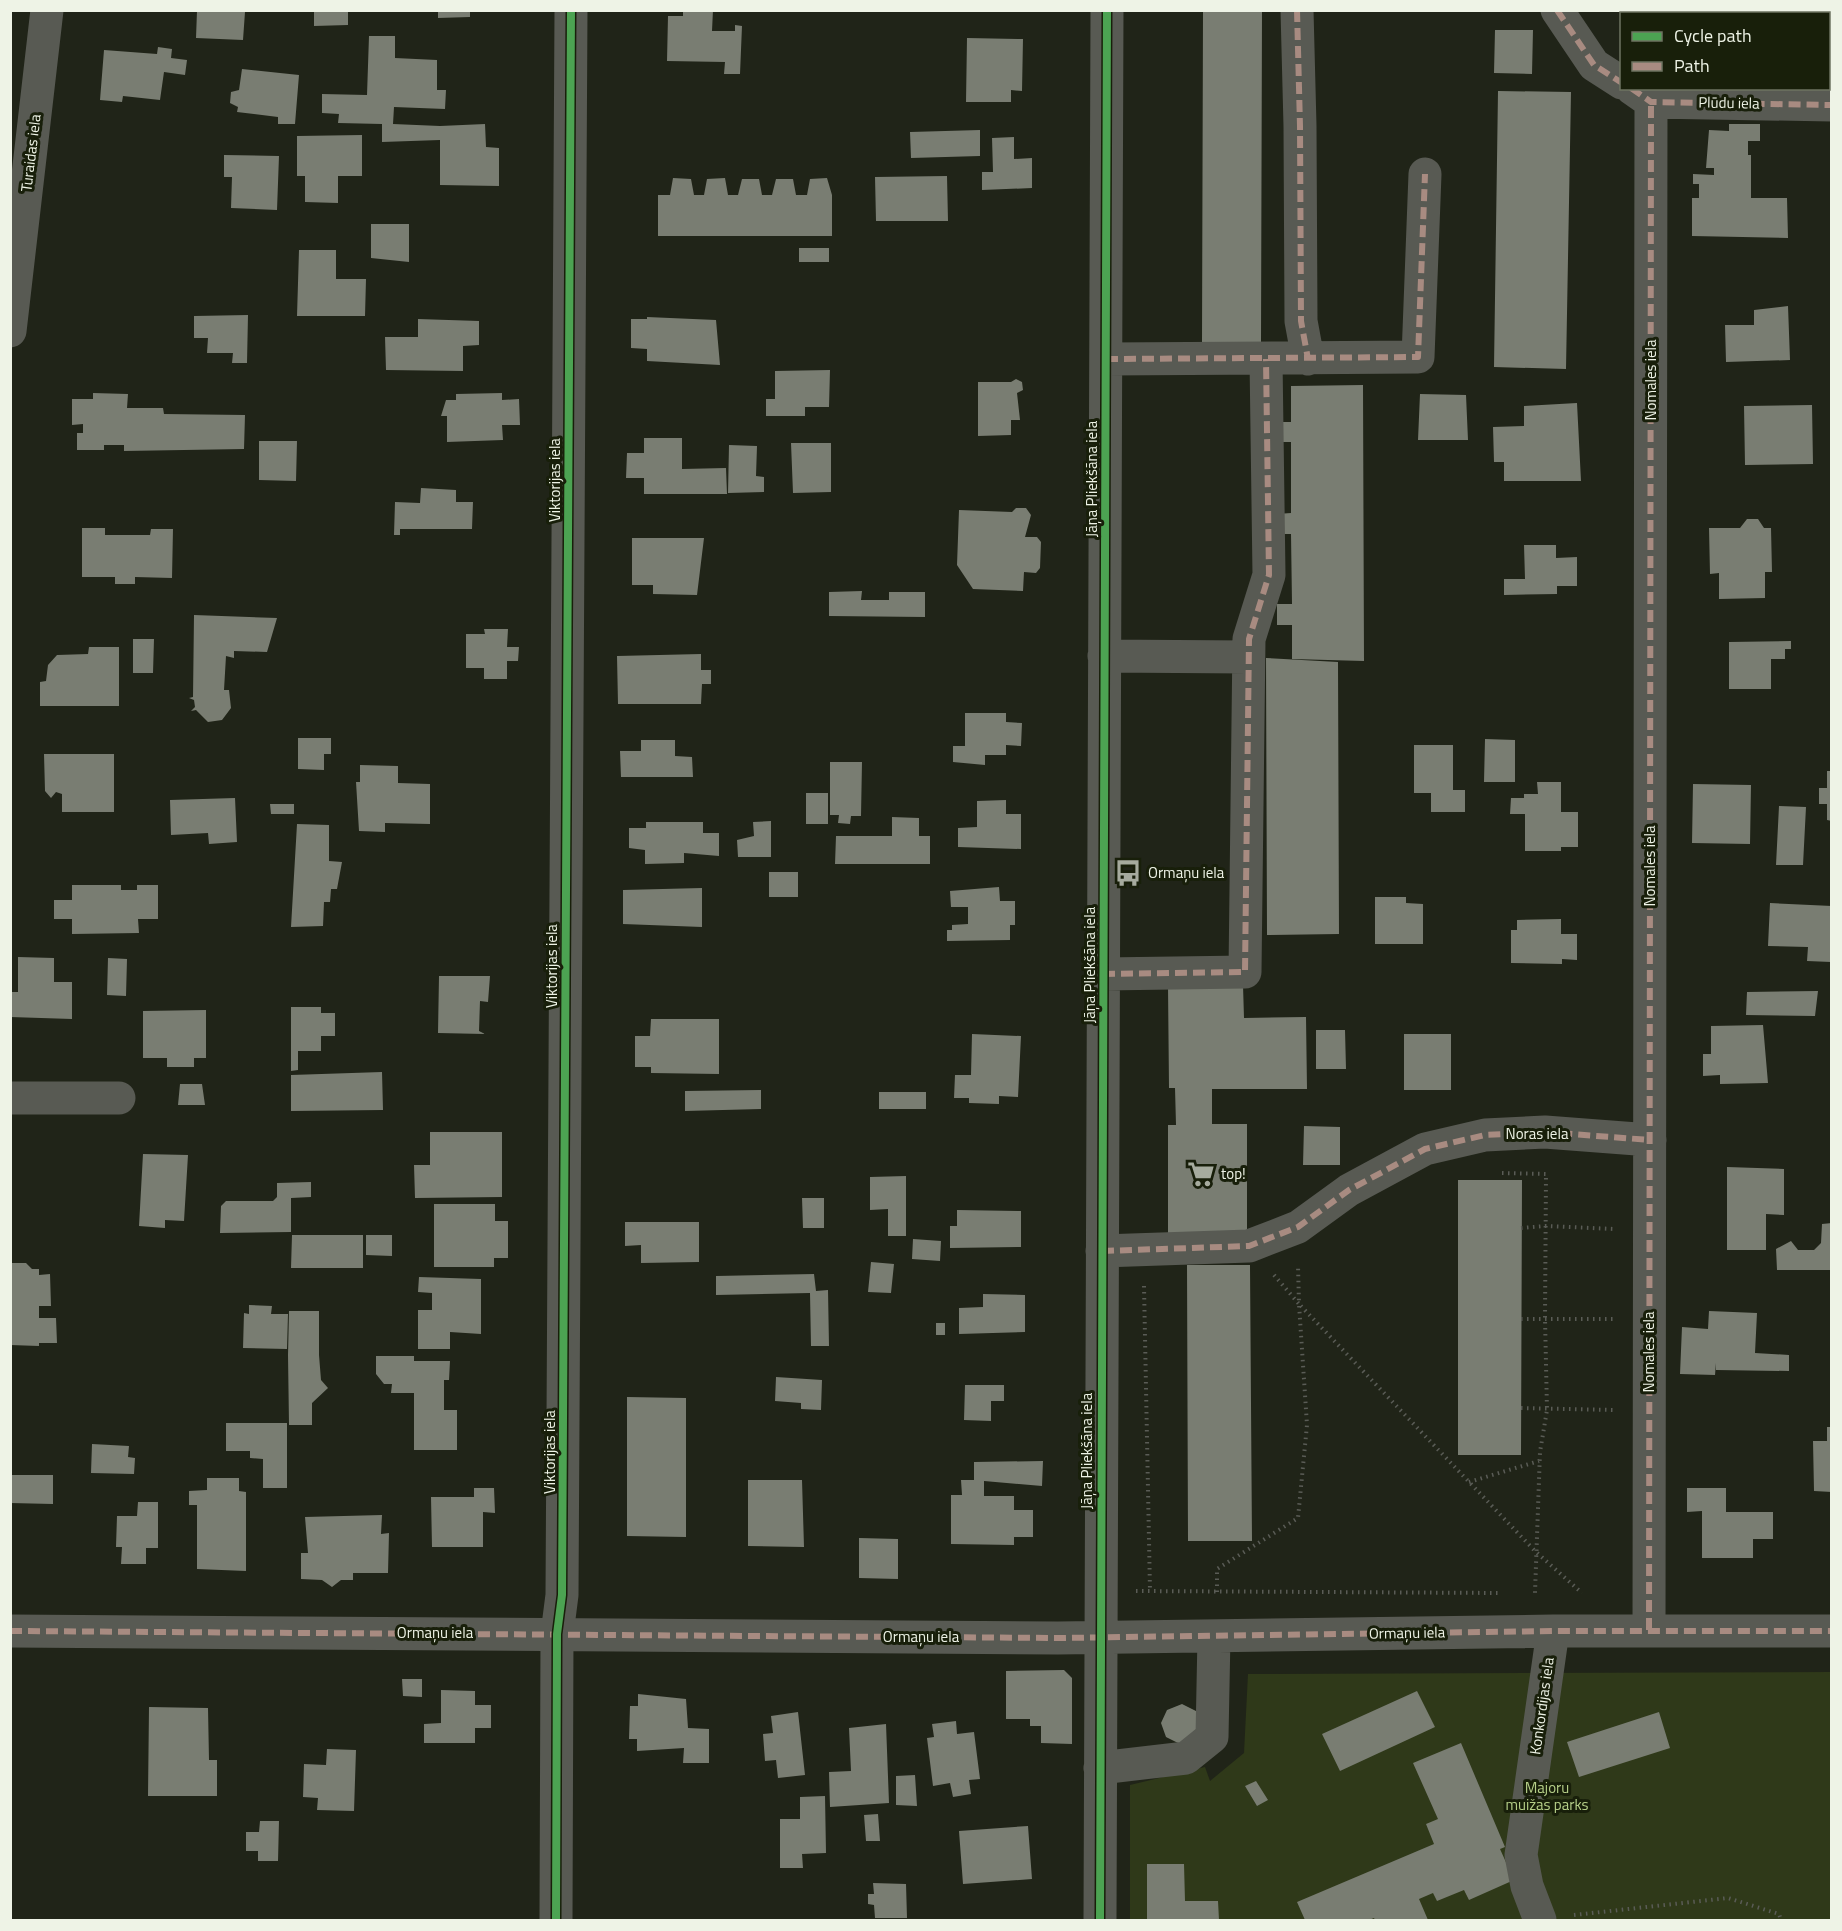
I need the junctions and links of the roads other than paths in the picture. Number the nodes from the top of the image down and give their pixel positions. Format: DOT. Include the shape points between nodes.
graph roads {
  1 [pos="47,10"];
  2 [pos="571,10"];
  3 [pos="1107,10"];
  4 [pos="1297,10"];
  5 [pos="1557,10"];
  6 [pos="1620,81"];
  7 [pos="1641,95"];
  8 [pos="1832,105"];
  9 [pos="1425,174"];
  10 [pos="10,331"];
  11 [pos="1106,359"];
  12 [pos="1266,359"];
  13 [pos="1308,359"];
  14 [pos="1104,656"];
  15 [pos="1248,657"];
  16 [pos="1103,974"];
  17 [pos="10,1098"];
  18 [pos="119,1098"];
  19 [pos="1650,1140"];
  20 [pos="1102,1251"];
  21 [pos="1649,1630"];
  22 [pos="10,1631"];
  23 [pos="1553,1631"];
  24 [pos="1832,1631"];
  25 [pos="557,1634"];
  26 [pos="1214,1636"];
  27 [pos="1100,1638"];
  28 [pos="1100,1768"];
  29 [pos="556,1920"];
  30 [pos="1100,1920"];
  31 [pos="1540,1920"];
  1 -- 10 [label="street, Turaidas iela"];
  2 -- 25 [label="street, Viktorijas iela" via="562,1594"];
  3 -- 11 [label="street, Jāņa Pliekšāna iela"];
  4 -- 13 [label="street" via="1301,321"];
  5 -- 6 [label="street" via="1594,65"];
  7 -- 8 [label="street, Plūdu iela"];
  7 -- 19 [label="street, Nomales iela"];
  9 -- 13 [label="street" via="1418,357"];
  11 -- 12 [label="street"];
  11 -- 14 [label="street, Jāņa Pliekšāna iela"];
  12 -- 13 [label="street"];
  12 -- 15 [label="street" via="1269,576 1249,639"];
  14 -- 15 [label="street"];
  14 -- 16 [label="street, Jāņa Pliekšāna iela"];
  15 -- 16 [label="street" via="1245,972"];
  16 -- 20 [label="street, Jāņa Pliekšāna iela"];
  17 -- 18 [label="street"];
  19 -- 20 [label="street, Noras iela" via="1535,1132 1485,1135 1425,1149 1349,1190 1298,1227 1249,1246"];
  19 -- 21 [label="street, Nomales iela"];
  20 -- 27 [label="street, Jāņa Pliekšāna iela"];
  21 -- 23 [label="street, Ormaņu iela"];
  21 -- 24 [label="street, Ormaņu iela"];
  22 -- 25 [label="street, Ormaņu iela"];
  23 -- 26 [label="street, Ormaņu iela"];
  23 -- 31 [label="street, Konkordijas iela" via="1521,1855"];
  25 -- 27 [label="street, Ormaņu iela"];
  25 -- 29 [label="street, Viktorijas iela"];
  26 -- 27 [label="street, Ormaņu iela"];
  26 -- 28 [label="street" via="1212,1737 1186,1758"];
  27 -- 28 [label="street, Jāņa Pliekšāna iela"];
  28 -- 30 [label="street, Jāņa Pliekšāna iela"];
}
